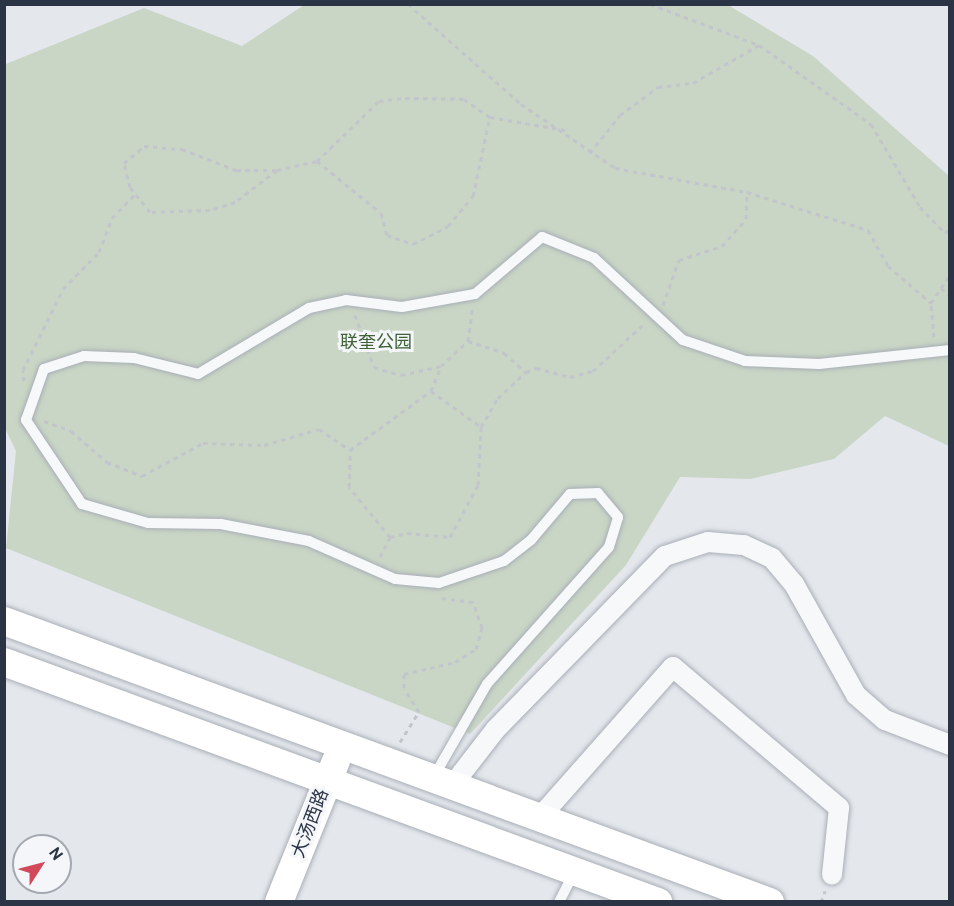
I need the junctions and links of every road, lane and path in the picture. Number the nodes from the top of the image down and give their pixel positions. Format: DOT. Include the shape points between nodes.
graph roads {
  1 [pos="408,4"];
  2 [pos="650,4"];
  3 [pos="759,45"];
  4 [pos="490,117"];
  5 [pos="565,130"];
  6 [pos="590,153"];
  7 [pos="316,161"];
  8 [pos="277,170"];
  9 [pos="747,192"];
  10 [pos="135,194"];
  11 [pos="950,229"];
  12 [pos="950,275"];
  13 [pos="941,288"];
  14 [pos="475,294"];
  15 [pos="950,296"];
  16 [pos="346,300"];
  17 [pos="931,303"];
  18 [pos="654,313"];
  19 [pos="468,341"];
  20 [pos="950,350"];
  21 [pos="936,351"];
  22 [pos="441,366"];
  23 [pos="526,372"];
  24 [pos="431,391"];
  25 [pos="26,420"];
  26 [pos="481,427"];
  27 [pos="350,450"];
  28 [pos="390,537"];
  29 [pos="374,570"];
  30 [pos="428,596"];
  31 [pos="4,621"];
  32 [pos="4,662"];
  33 [pos="341,745"];
  34 [pos="950,745"];
  35 [pos="389,761"];
  36 [pos="329,779"];
  37 [pos="442,783"];
  38 [pos="541,816"];
  39 [pos="576,869"];
  40 [pos="832,875"];
  41 [pos="279,902"];
  42 [pos="559,902"];
  43 [pos="658,902"];
  44 [pos="770,902"];
  1 -- 5 [label="path" via="521,104"];
  2 -- 3 [label="path"];
  3 -- 6 [label="path" via="693,83 658,87 620,115"];
  3 -- 11 [label="path" via="871,124 920,207 945,233"];
  4 -- 5 [label="path"];
  4 -- 7 [label="path" via="464,99 379,101"];
  4 -- 7 [label="path" via="473,196 448,226 413,244 387,235 381,213"];
  5 -- 6 [label="path"];
  6 -- 9 [label="path" via="615,168"];
  7 -- 8 [label="path"];
  8 -- 10 [label="path" via="235,202 210,210 150,212"];
  8 -- 10 [label="path" via="236,170 182,149 144,146 124,163"];
  9 -- 17 [label="path" via="868,230 888,266"];
  9 -- 18 [label="path" via="746,219 722,246 679,260 667,302"];
  10 -- 25 [label="path" via="112,218 99,252 63,290 23,370"];
  12 -- 13 [label="path"];
  13 -- 15 [label="path"];
  13 -- 17 [label="path"];
  14 -- 16 [label="lane" via="402,307"];
  14 -- 18 [label="lane" via="542,237 594,258"];
  14 -- 19 [label="path"];
  16 -- 22 [label="path" via="363,329 374,366 400,375"];
  16 -- 25 [label="lane" via="309,308 198,374 134,358 84,356 44,369"];
  17 -- 21 [label="path"];
  18 -- 21 [label="lane" via="683,340 745,361 819,364"];
  18 -- 23 [label="path" via="593,371 570,377 536,368"];
  19 -- 22 [label="path"];
  19 -- 23 [label="path" via="504,353"];
  20 -- 21 [label="lane"];
  22 -- 24 [label="path"];
  23 -- 26 [label="path" via="498,398"];
  24 -- 26 [label="path"];
  24 -- 27 [label="path"];
  25 -- 27 [label="path" via="71,431 107,462 142,476 203,443 264,445 319,429"];
  25 -- 29 [label="lane" via="82,504 148,523 221,524 309,541"];
  26 -- 28 [label="path" via="478,485 450,537 407,533"];
  27 -- 28 [label="path" via="350,488"];
  28 -- 29 [label="path"];
  29 -- 37 [label="lane" via="395,579 439,583 504,561 531,540 570,494 598,493 618,517 609,547 487,684"];
  30 -- 35 [label="path" via="473,602 482,628 476,649 462,658 405,674 404,688 419,711"];
  31 -- 33 [label="main road"];
  32 -- 36 [label="main road"];
  33 -- 35 [label="main road"];
  33 -- 36 [label="main road, 大汤西路"];
  34 -- 37 [label="street" via="885,720 856,695 794,584 772,558 744,545 708,542 665,556"];
  35 -- 37 [label="main road"];
  36 -- 39 [label="main road"];
  36 -- 41 [label="main road, 大汤西路"];
  37 -- 38 [label="main road"];
  38 -- 40 [label="street" via="673,667 839,808"];
  38 -- 44 [label="main road"];
  39 -- 42 [label="lane"];
  39 -- 43 [label="main road"];
}
